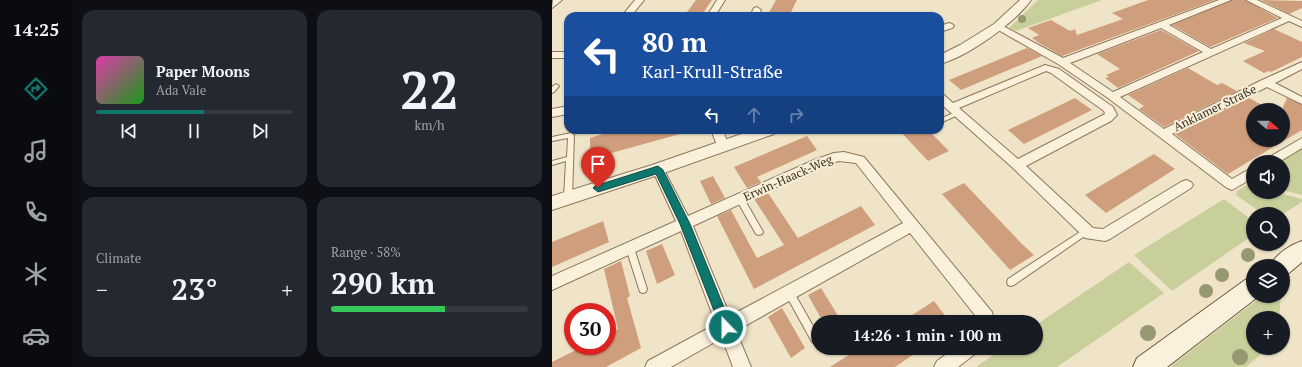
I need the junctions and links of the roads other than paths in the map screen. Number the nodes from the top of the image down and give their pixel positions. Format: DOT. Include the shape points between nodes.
graph roads {
  1 [pos="558,0"];
  2 [pos="640,0"];
  3 [pos="721,0"];
  4 [pos="1026,0"];
  5 [pos="1227,0"];
  6 [pos="1250,0"];
  7 [pos="552,5"];
  8 [pos="630,12"];
  9 [pos="714,12"];
  10 [pos="1289,18"];
  11 [pos="1160,24"];
  12 [pos="1302,24"];
  13 [pos="949,26"];
  14 [pos="998,27"];
  15 [pos="944,28"];
  16 [pos="1210,52"];
  17 [pos="552,55"];
  18 [pos="564,55"];
  19 [pos="944,58"];
  20 [pos="1062,62"];
  21 [pos="1302,64"];
  22 [pos="1266,82"];
  23 [pos="556,86"];
  24 [pos="552,90"];
  25 [pos="1112,96"];
  26 [pos="944,100"];
  27 [pos="1302,101"];
  28 [pos="955,110"];
  29 [pos="564,111"];
  30 [pos="552,113"];
  31 [pos="944,118"];
  32 [pos="718,134"];
  33 [pos="758,134"];
  34 [pos="1163,134"];
  35 [pos="552,139"];
  36 [pos="1302,142"];
  37 [pos="723,146"];
  38 [pos="1281,155"];
  39 [pos="570,158"];
  40 [pos="552,163"];
  41 [pos="1017,165"];
  42 [pos="658,170"];
  43 [pos="1246,176"];
  44 [pos="1186,185"];
  45 [pos="568,198"];
  46 [pos="740,199"];
  47 [pos="552,203"];
  48 [pos="685,224"];
  49 [pos="912,225"];
  50 [pos="1086,231"];
  51 [pos="759,232"];
  52 [pos="630,248"];
  53 [pos="1302,250"];
  54 [pos="1290,259"];
  55 [pos="1011,282"];
  56 [pos="552,283"];
  57 [pos="643,289"];
  58 [pos="789,292"];
  59 [pos="1246,292"];
  60 [pos="984,315"];
  61 [pos="726,327"];
  62 [pos="811,332"];
  63 [pos="960,355"];
  64 [pos="664,365"];
  65 [pos="742,367"];
  66 [pos="943,367"];
  67 [pos="1146,367"];
  1 -- 7 [label="street"];
  2 -- 8 [label="street"];
  3 -- 9 [label="street"];
  4 -- 14 [label="street"];
  5 -- 11 [label="street"];
  6 -- 10 [label="street"];
  10 -- 12 [label="street"];
  10 -- 16 [label="street"];
  11 -- 16 [label="street"];
  11 -- 20 [label="street"];
  13 -- 15 [label="street"];
  14 -- 19 [label="street"];
  14 -- 20 [label="street, Anklamer Straße"];
  16 -- 25 [label="street"];
  17 -- 18 [label="street"];
  20 -- 25 [label="street, Anklamer Straße"];
  21 -- 22 [label="street, Anklamer Straße"];
  22 -- 27 [label="street, Anklamer Straße"];
  22 -- 34 [label="street, Anklamer Straße"];
  23 -- 24 [label="lane"];
  25 -- 34 [label="street, Anklamer Straße"];
  26 -- 28 [label="street"];
  28 -- 31 [label="lane"];
  28 -- 41 [label="street"];
  28 -- 41 [label="street" via="1045,68 1054,71 1109,109 1111,115 1107,118"];
  29 -- 30 [label="street"];
  32 -- 37 [label="street"];
  33 -- 37 [label="street"];
  34 -- 43 [label="street, Anklamer Straße" via="1232,185"];
  35 -- 39 [label="lane" via="571,135"];
  36 -- 38 [label="street"];
  37 -- 42 [label="street"];
  39 -- 40 [label="lane"];
  39 -- 45 [label="lane"];
  41 -- 50 [label="street"];
  42 -- 45 [label="street"];
  42 -- 48 [label="street"];
  44 -- 50 [label="street" via="1105,235 1090,234"];
  45 -- 47 [label="street"];
  46 -- 48 [label="street, Erwin-Haack-Weg"];
  46 -- 49 [label="street, Erwin-Haack-Weg" via="818,163 848,156 860,160"];
  46 -- 51 [label="lane"];
  48 -- 52 [label="street, Erwin-Haack-Weg"];
  48 -- 61 [label="street"];
  49 -- 58 [label="street"];
  49 -- 60 [label="street, Erwin-Haack-Weg"];
  50 -- 55 [label="lane"];
  52 -- 56 [label="street, Erwin-Haack-Weg"];
  52 -- 57 [label="lane"];
  53 -- 54 [label="main road"];
  58 -- 61 [label="street"];
  58 -- 62 [label="lane"];
  59 -- 67 [label="main road"];
  61 -- 64 [label="street"];
  61 -- 65 [label="street"];
  63 -- 66 [label="street"];
}
